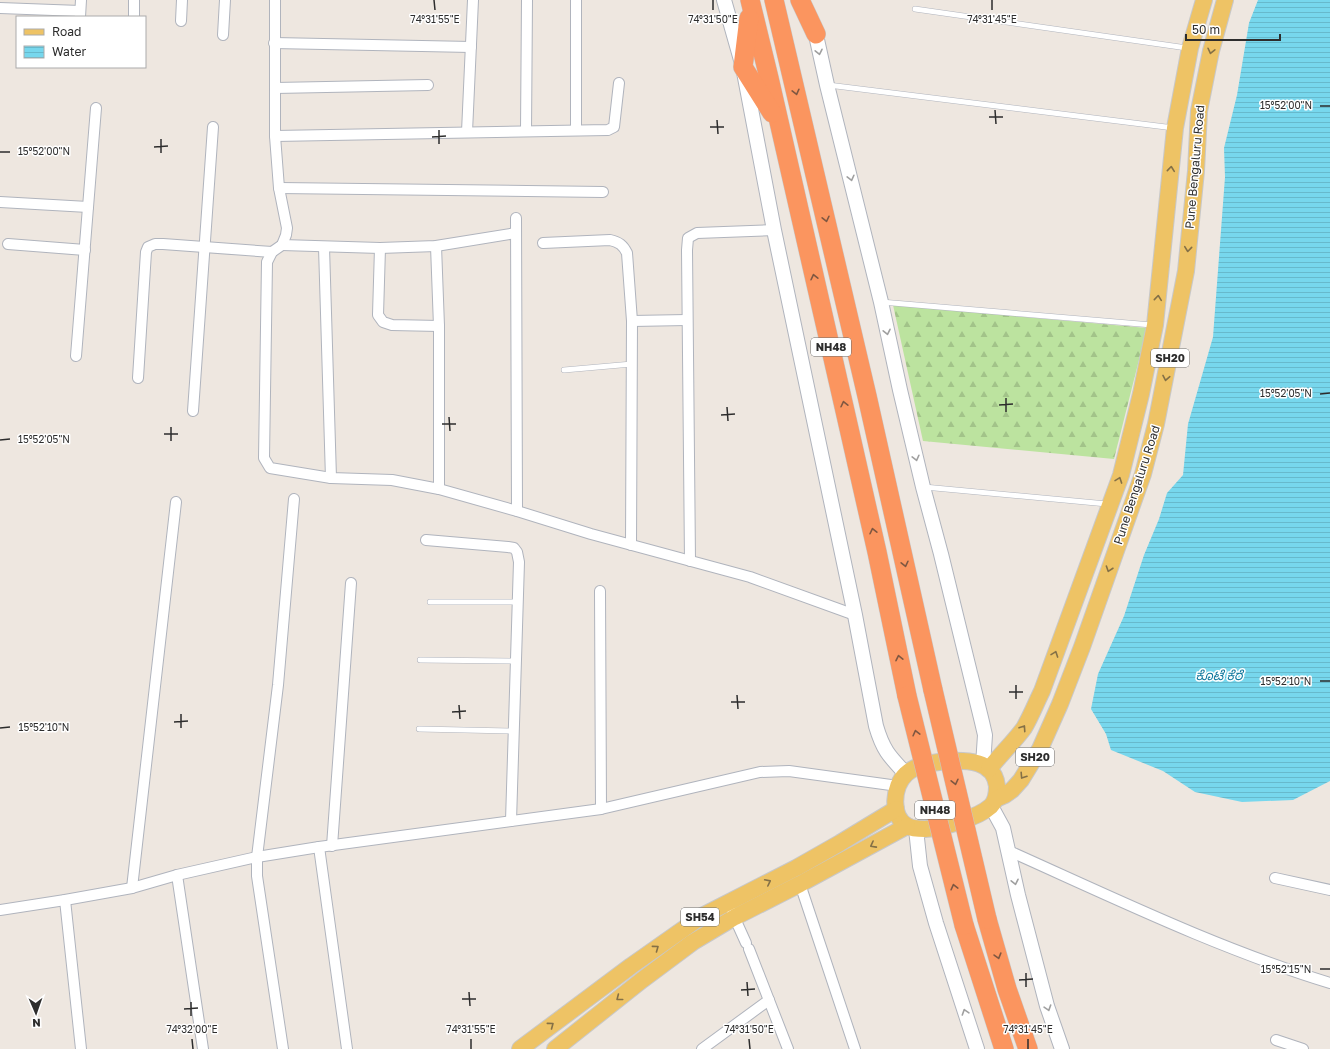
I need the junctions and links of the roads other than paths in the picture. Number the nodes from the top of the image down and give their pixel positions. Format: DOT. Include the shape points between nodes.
graph roads {
  1 [pos="80,0"];
  2 [pos="134,0"];
  3 [pos="182,0"];
  4 [pos="225,0"];
  5 [pos="275,0"];
  6 [pos="473,0"];
  7 [pos="527,0"];
  8 [pos="576,0"];
  9 [pos="724,0"];
  10 [pos="774,0"];
  11 [pos="800,0"];
  12 [pos="808,0"];
  13 [pos="1204,0"];
  14 [pos="1225,0"];
  15 [pos="750,2"];
  16 [pos="0,8"];
  17 [pos="915,9"];
  18 [pos="80,14"];
  19 [pos="134,16"];
  20 [pos="181,21"];
  21 [pos="816,34"];
  22 [pos="223,35"];
  23 [pos="274,43"];
  24 [pos="471,47"];
  25 [pos="1190,48"];
  26 [pos="743,67"];
  27 [pos="619,83"];
  28 [pos="428,85"];
  29 [pos="827,85"];
  30 [pos="275,88"];
  31 [pos="96,108"];
  32 [pos="780,126"];
  33 [pos="213,127"];
  34 [pos="1174,128"];
  35 [pos="576,130"];
  36 [pos="526,131"];
  37 [pos="467,132"];
  38 [pos="275,136"];
  39 [pos="279,188"];
  40 [pos="603,192"];
  41 [pos="0,202"];
  42 [pos="88,207"];
  43 [pos="516,218"];
  44 [pos="774,230"];
  45 [pos="516,233"];
  46 [pos="543,243"];
  47 [pos="8,244"];
  48 [pos="282,245"];
  49 [pos="436,246"];
  50 [pos="204,247"];
  51 [pos="324,247"];
  52 [pos="380,248"];
  53 [pos="85,250"];
  54 [pos="272,252"];
  55 [pos="881,302"];
  56 [pos="687,320"];
  57 [pos="632,321"];
  58 [pos="1155,325"];
  59 [pos="438,326"];
  60 [pos="76,356"];
  61 [pos="632,364"];
  62 [pos="564,370"];
  63 [pos="138,378"];
  64 [pos="193,410"];
  65 [pos="331,478"];
  66 [pos="923,487"];
  67 [pos="439,489"];
  68 [pos="294,499"];
  69 [pos="176,502"];
  70 [pos="1110,504"];
  71 [pos="517,511"];
  72 [pos="426,540"];
  73 [pos="630,545"];
  74 [pos="690,561"];
  75 [pos="351,583"];
  76 [pos="600,591"];
  77 [pos="430,602"];
  78 [pos="518,602"];
  79 [pos="855,615"];
  80 [pos="420,660"];
  81 [pos="516,661"];
  82 [pos="419,729"];
  83 [pos="514,731"];
  84 [pos="986,767"];
  85 [pos="902,780"];
  86 [pos="993,802"];
  87 [pos="601,809"];
  88 [pos="896,809"];
  89 [pos="511,821"];
  90 [pos="912,827"];
  91 [pos="332,846"];
  92 [pos="319,847"];
  93 [pos="1009,851"];
  94 [pos="256,857"];
  95 [pos="177,876"];
  96 [pos="1275,878"];
  97 [pos="800,884"];
  98 [pos="132,888"];
  99 [pos="1330,890"];
  100 [pos="65,900"];
  101 [pos="727,902"];
  102 [pos="0,910"];
  103 [pos="735,917"];
  104 [pos="631,966"];
  105 [pos="642,980"];
  106 [pos="1330,983"];
  107 [pos="769,1000"];
  108 [pos="1276,1040"];
  109 [pos="81,1049"];
  110 [pos="203,1049"];
  111 [pos="283,1049"];
  112 [pos="347,1049"];
  113 [pos="520,1049"];
  114 [pos="555,1049"];
  115 [pos="702,1049"];
  116 [pos="788,1049"];
  117 [pos="855,1049"];
  118 [pos="977,1049"];
  119 [pos="1004,1049"];
  120 [pos="1028,1049"];
  121 [pos="1062,1049"];
  122 [pos="1303,1049"];
  1 -- 18 [label="street"];
  2 -- 19 [label="street"];
  3 -- 20 [label="street"];
  4 -- 22 [label="street"];
  5 -- 23 [label="street"];
  6 -- 24 [label="street"];
  7 -- 36 [label="street"];
  8 -- 35 [label="street"];
  9 -- 26 [label="street"];
  10 -- 120 [label="highway, NH48, one-way, bridge" via="987,919"];
  11 -- 21 [label="highway"];
  12 -- 21 [label="street"];
  13 -- 25 [label="main road, Pune Bengaluru Road / SH20"];
  14 -- 86 [label="main road, Pune Bengaluru Road / SH20, one-way" via="1199,111 1186,271 1156,424 1143,474 1085,640 1040,749 1021,780"];
  15 -- 26 [label="highway"];
  15 -- 32 [label="highway, NH48"];
  16 -- 18 [label="street"];
  17 -- 25 [label="lane"];
  21 -- 29 [label="street, one-way"];
  23 -- 24 [label="street"];
  23 -- 30 [label="street"];
  24 -- 37 [label="street"];
  25 -- 34 [label="main road, Pune Bengaluru Road / SH20"];
  26 -- 32 [label="highway"];
  26 -- 44 [label="street"];
  27 -- 35 [label="street" via="614,127 608,130"];
  28 -- 30 [label="street"];
  29 -- 34 [label="lane"];
  29 -- 55 [label="street, one-way"];
  30 -- 38 [label="street"];
  31 -- 42 [label="street"];
  119 -- 32 [label="highway, NH48, one-way, bridge" via="964,925 907,696 878,552"];
  33 -- 50 [label="street"];
  58 -- 34 [label="main road, Pune Bengaluru Road / SH20, one-way"];
  35 -- 36 [label="street"];
  36 -- 37 [label="street"];
  37 -- 38 [label="street"];
  38 -- 39 [label="street"];
  39 -- 40 [label="street"];
  39 -- 48 [label="street" via="287,228"];
  41 -- 42 [label="street"];
  42 -- 53 [label="street"];
  43 -- 45 [label="street"];
  44 -- 56 [label="street" via="697,233 688,238"];
  44 -- 79 [label="street"];
  45 -- 49 [label="street"];
  45 -- 71 [label="street"];
  46 -- 57 [label="street" via="610,240 624,246 627,253"];
  47 -- 53 [label="street"];
  48 -- 51 [label="street"];
  48 -- 54 [label="street"];
  49 -- 52 [label="street"];
  49 -- 59 [label="street"];
  50 -- 54 [label="street"];
  50 -- 63 [label="street" via="163,244 148,247"];
  50 -- 64 [label="street"];
  51 -- 52 [label="street"];
  51 -- 65 [label="street"];
  52 -- 59 [label="street" via="378,315 383,322 392,325"];
  53 -- 60 [label="street"];
  54 -- 65 [label="street" via="267,262 264,458 270,468"];
  55 -- 58 [label="lane"];
  55 -- 66 [label="street, one-way"];
  56 -- 57 [label="street"];
  56 -- 74 [label="street"];
  57 -- 61 [label="street"];
  70 -- 58 [label="main road, Pune Bengaluru Road / SH20, one-way" via="1121,475"];
  59 -- 67 [label="street"];
  61 -- 62 [label="lane"];
  61 -- 73 [label="street"];
  65 -- 67 [label="street" via="392,480"];
  66 -- 70 [label="lane"];
  66 -- 84 [label="street" via="985,735"];
  67 -- 71 [label="street"];
  68 -- 94 [label="street" via="278,685"];
  69 -- 98 [label="street"];
  84 -- 70 [label="main road, Pune Bengaluru Road / SH20, one-way" via="1014,741 1032,714"];
  71 -- 73 [label="street"];
  72 -- 78 [label="street" via="514,548 519,556"];
  73 -- 74 [label="street"];
  74 -- 79 [label="street" via="750,577"];
  75 -- 91 [label="street"];
  76 -- 87 [label="street"];
  77 -- 78 [label="lane"];
  78 -- 81 [label="street"];
  79 -- 85 [label="street" via="880,742"];
  80 -- 81 [label="lane"];
  81 -- 83 [label="street"];
  82 -- 83 [label="lane"];
  83 -- 89 [label="street"];
  84 -- 85 [label="main road" via="960,761 940,762 916,768"];
  84 -- 86 [label="main road" via="994,775 996,783 997,792"];
  85 -- 87 [label="street" via="789,771 760,772"];
  85 -- 88 [label="main road" via="895,798"];
  86 -- 90 [label="main road" via="980,813 956,823 936,828"];
  86 -- 93 [label="street"];
  87 -- 89 [label="street"];
  88 -- 90 [label="main road" via="903,822"];
  101 -- 88 [label="main road, SH54, one-way" via="802,864"];
  89 -- 91 [label="street"];
  90 -- 97 [label="main road, SH54, one-way"];
  118 -- 90 [label="street, one-way" via="936,923"];
  91 -- 92 [label="street"];
  92 -- 94 [label="street"];
  92 -- 112 [label="street"];
  93 -- 106 [label="street" via="1176,926 1290,971"];
  93 -- 121 [label="street, one-way" via="1046,1006"];
  94 -- 95 [label="street"];
  94 -- 111 [label="street"];
  95 -- 98 [label="street"];
  95 -- 110 [label="street"];
  96 -- 99 [label="street"];
  97 -- 103 [label="main road, SH54"];
  97 -- 117 [label="street"];
  98 -- 100 [label="street"];
  100 -- 102 [label="street"];
  100 -- 109 [label="street"];
  101 -- 103 [label="street"];
  104 -- 101 [label="main road, SH54, one-way" via="702,916"];
  103 -- 105 [label="main road, SH54" via="694,942"];
  103 -- 107 [label="street"];
  104 -- 105 [label="main road"];
  113 -- 104 [label="main road, SH54, one-way"];
  105 -- 114 [label="main road, SH54, one-way"];
  107 -- 115 [label="street"];
  107 -- 116 [label="street"];
  108 -- 122 [label="street"];
}
